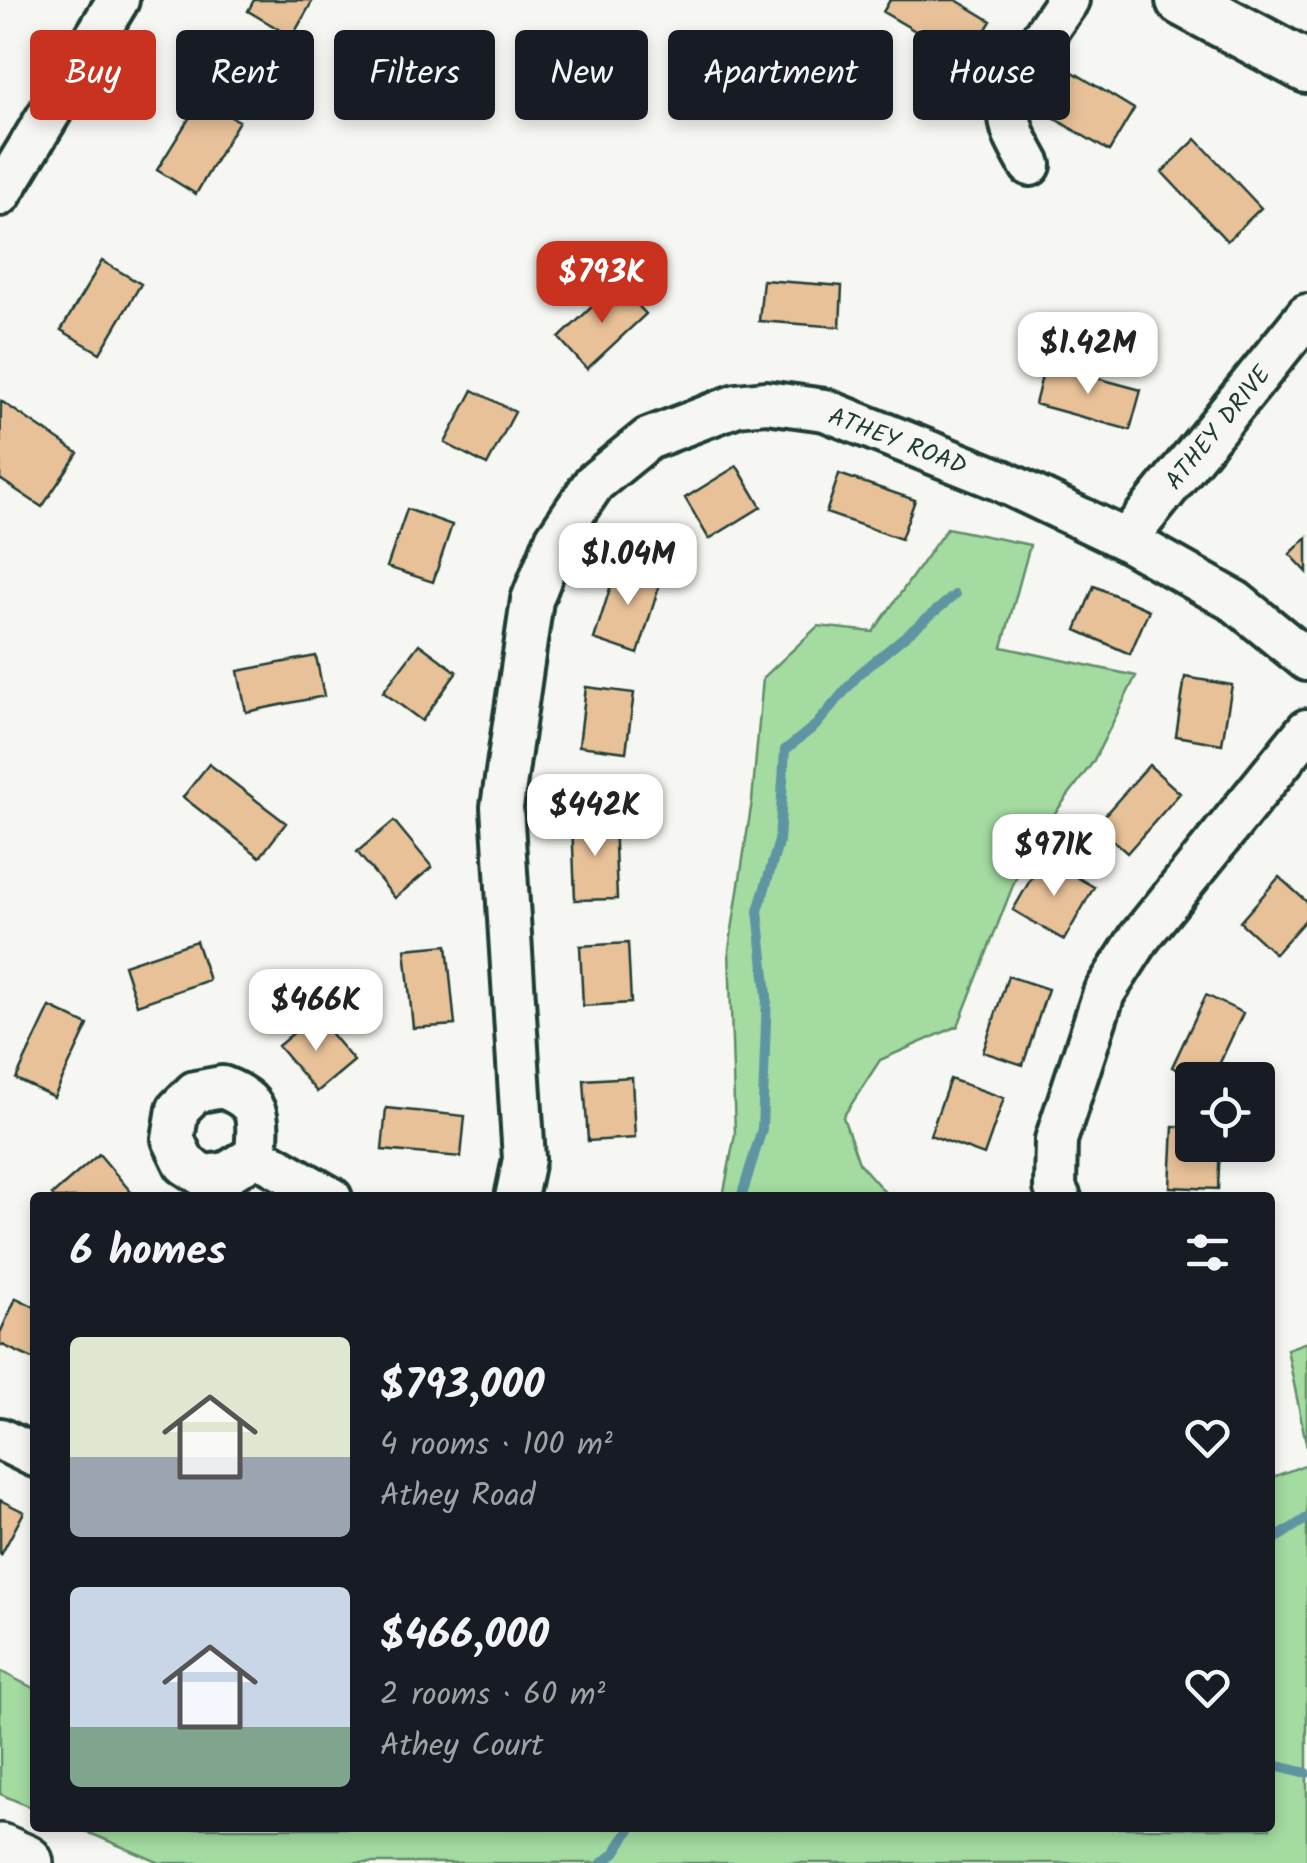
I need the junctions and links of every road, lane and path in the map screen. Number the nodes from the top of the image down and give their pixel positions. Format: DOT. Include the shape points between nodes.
graph roads {
  1 [pos="118,0"];
  2 [pos="1068,0"];
  3 [pos="1182,0"];
  4 [pos="1307,67"];
  5 [pos="1030,164"];
  6 [pos="0,195"];
  7 [pos="1307,315"];
  8 [pos="1126,540"];
  9 [pos="1307,660"];
  10 [pos="1307,730"];
  11 [pos="256,1154"];
  12 [pos="322,1192"];
  13 [pos="517,1192"];
  14 [pos="1057,1192"];
  15 [pos="0,1439"];
  16 [pos="30,1454"];
  17 [pos="0,1852"];
  18 [pos="26,1863"];
  1 -- 6 [label="street"];
  2 -- 5 [label="street" via="1013,94 1012,131"];
  3 -- 4 [label="main road"];
  7 -- 8 [label="street, ATHEY DRIVE"];
  8 -- 9 [label="street, ATHEY ROAD" via="1236,602"];
  8 -- 13 [label="street, ATHEY ROAD" via="1000,480 825,410 766,402 736,405 648,439 594,483 556,540 532,600 502,807 524,1159"];
  10 -- 14 [label="street" via="1140,936 1104,993 1056,1140"];
  11 -- 12 [label="street"];
  15 -- 16 [label="street"];
  17 -- 18 [label="highway"];
}
